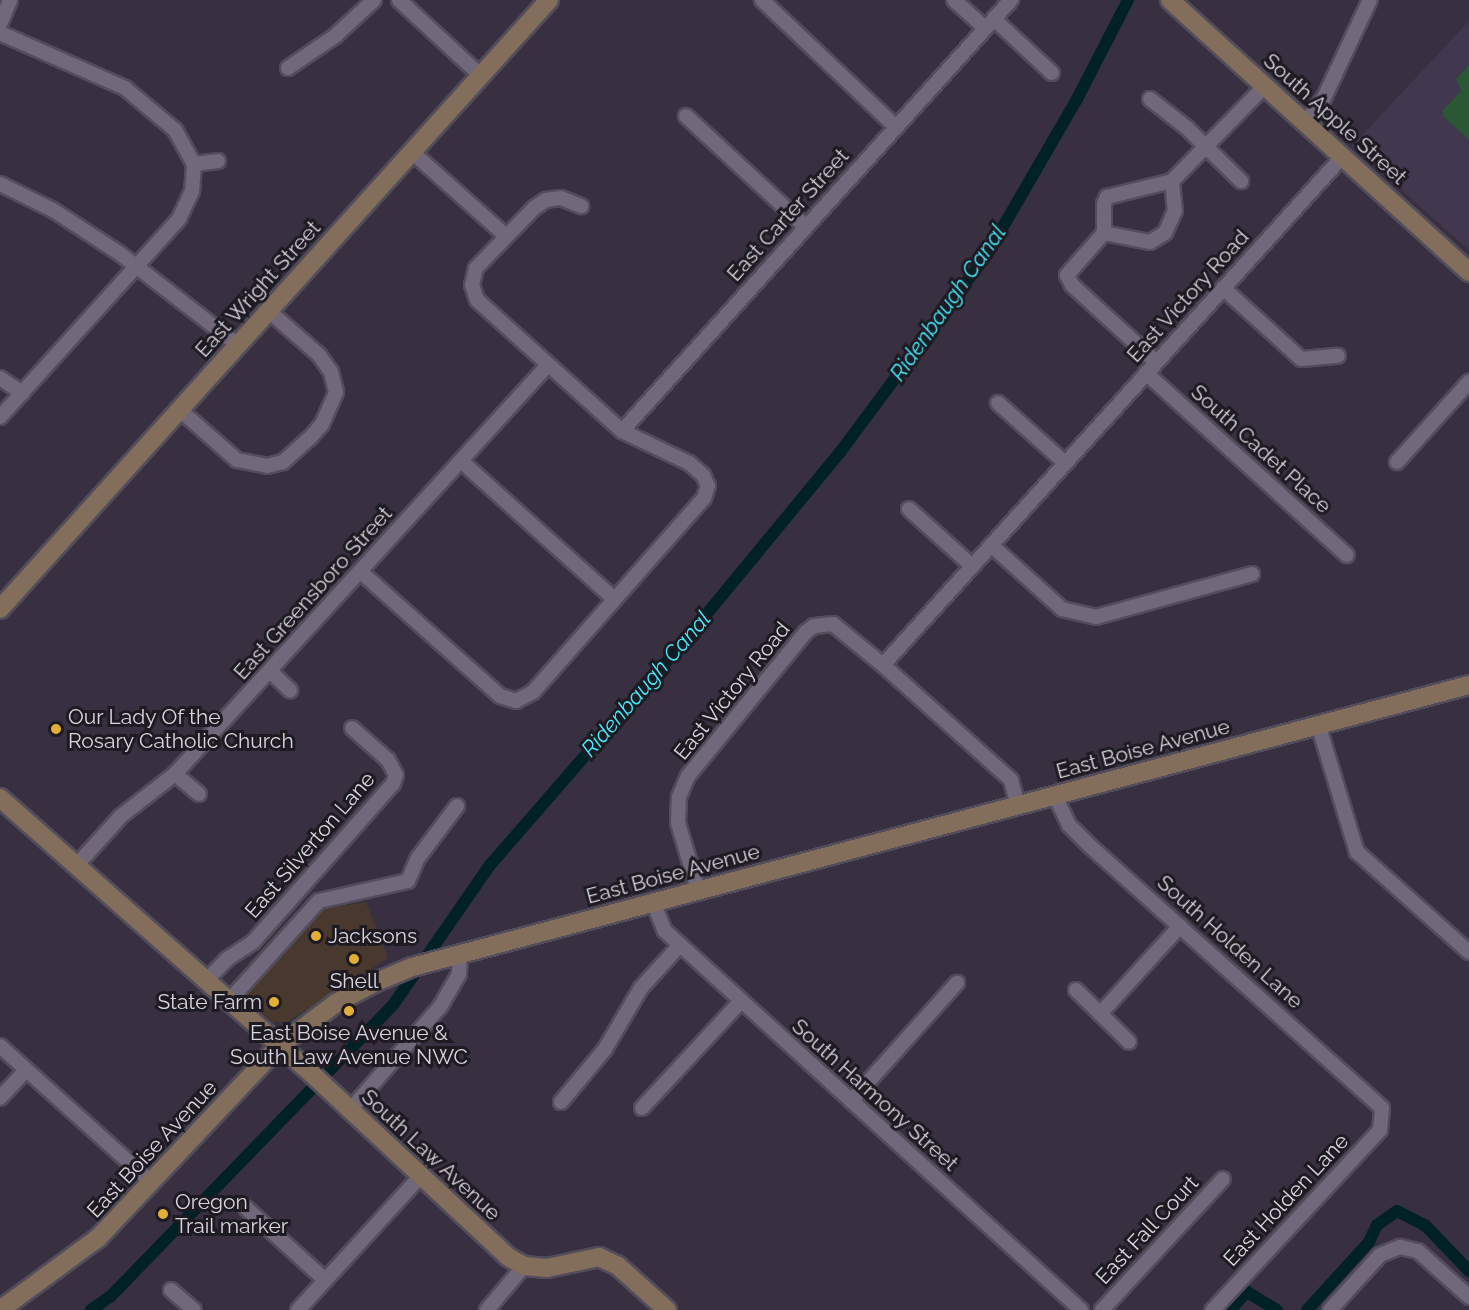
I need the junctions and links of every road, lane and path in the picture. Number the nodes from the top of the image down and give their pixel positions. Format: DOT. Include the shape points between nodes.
graph roads {
  1 [pos="10,0"];
  2 [pos="374,0"];
  3 [pos="399,0"];
  4 [pos="549,0"];
  5 [pos="762,0"];
  6 [pos="954,0"];
  7 [pos="1011,0"];
  8 [pos="1170,0"];
  9 [pos="1370,0"];
  10 [pos="0,24"];
  11 [pos="989,24"];
  12 [pos="0,33"];
  13 [pos="288,68"];
  14 [pos="1052,73"];
  15 [pos="481,76"];
  16 [pos="1265,86"];
  17 [pos="1149,99"];
  18 [pos="686,116"];
  19 [pos="1305,123"];
  20 [pos="896,127"];
  21 [pos="1204,148"];
  22 [pos="412,152"];
  23 [pos="1343,156"];
  24 [pos="218,161"];
  25 [pos="194,164"];
  26 [pos="1172,181"];
  27 [pos="1241,181"];
  28 [pos="0,184"];
  29 [pos="581,206"];
  30 [pos="806,227"];
  31 [pos="1104,233"];
  32 [pos="506,236"];
  33 [pos="136,267"];
  34 [pos="1469,272"];
  35 [pos="1223,288"];
  36 [pos="269,311"];
  37 [pos="238,345"];
  38 [pos="1338,356"];
  39 [pos="1156,362"];
  40 [pos="548,365"];
  41 [pos="1146,373"];
  42 [pos="0,378"];
  43 [pos="1469,382"];
  44 [pos="22,393"];
  45 [pos="998,403"];
  46 [pos="180,410"];
  47 [pos="0,417"];
  48 [pos="622,430"];
  49 [pos="461,461"];
  50 [pos="1397,462"];
  51 [pos="1065,463"];
  52 [pos="909,509"];
  53 [pos="991,545"];
  54 [pos="1347,555"];
  55 [pos="972,566"];
  56 [pos="361,572"];
  57 [pos="1252,574"];
  58 [pos="615,599"];
  59 [pos="0,609"];
  60 [pos="883,665"];
  61 [pos="270,671"];
  62 [pos="1469,685"];
  63 [pos="290,690"];
  64 [pos="1318,724"];
  65 [pos="352,728"];
  66 [pos="175,774"];
  67 [pos="199,794"];
  68 [pos="1055,796"];
  69 [pos="0,798"];
  70 [pos="456,806"];
  71 [pos="1018,806"];
  72 [pos="76,866"];
  73 [pos="698,890"];
  74 [pos="653,902"];
  75 [pos="1180,926"];
  76 [pos="680,945"];
  77 [pos="1469,952"];
  78 [pos="460,955"];
  79 [pos="205,982"];
  80 [pos="957,983"];
  81 [pos="1076,990"];
  82 [pos="741,1001"];
  83 [pos="228,1002"];
  84 [pos="1100,1014"];
  85 [pos="1130,1042"];
  86 [pos="0,1046"];
  87 [pos="279,1046"];
  88 [pos="26,1070"];
  89 [pos="0,1098"];
  90 [pos="851,1101"];
  91 [pos="561,1102"];
  92 [pos="642,1108"];
  93 [pos="350,1110"];
  94 [pos="1384,1115"];
  95 [pos="421,1176"];
  96 [pos="1223,1179"];
  97 [pos="151,1182"];
  98 [pos="246,1208"];
  99 [pos="524,1266"];
  100 [pos="325,1280"];
  101 [pos="171,1290"];
  102 [pos="1469,1297"];
  103 [pos="0,1310"];
  104 [pos="194,1310"];
  105 [pos="298,1310"];
  106 [pos="487,1310"];
  107 [pos="667,1310"];
  108 [pos="1080,1310"];
  109 [pos="1102,1310"];
  110 [pos="1213,1310"];
  111 [pos="1330,1310"];
  1 -- 10 [label="street"];
  2 -- 13 [label="street" via="335,36"];
  3 -- 15 [label="street"];
  4 -- 15 [label="street, East Wright Street"];
  5 -- 20 [label="street"];
  6 -- 11 [label="street"];
  7 -- 11 [label="street, East Carter Street"];
  8 -- 16 [label="street, South Apple Street"];
  9 -- 19 [label="street" via="1324,98"];
  11 -- 14 [label="street"];
  11 -- 20 [label="street, East Carter Street"];
  12 -- 25 [label="street" via="125,88 175,130"];
  15 -- 22 [label="street, East Wright Street"];
  16 -- 19 [label="street, South Apple Street"];
  16 -- 21 [label="street"];
  17 -- 21 [label="street"];
  18 -- 30 [label="street"];
  19 -- 23 [label="street, South Apple Street"];
  20 -- 30 [label="street, East Carter Street"];
  21 -- 26 [label="street"];
  21 -- 27 [label="street"];
  22 -- 32 [label="street"];
  22 -- 36 [label="street, East Wright Street"];
  23 -- 34 [label="street, South Apple Street"];
  23 -- 35 [label="street, East Victory Road"];
  24 -- 25 [label="street"];
  25 -- 33 [label="street" via="192,191 179,219"];
  26 -- 31 [label="street" via="1107,197"];
  26 -- 31 [label="street" via="1175,211 1165,233 1150,242"];
  28 -- 33 [label="street" via="53,210"];
  29 -- 32 [label="street" via="561,198 546,200"];
  30 -- 48 [label="street, East Carter Street"];
  31 -- 39 [label="street" via="1067,275 1072,285"];
  32 -- 40 [label="street" via="476,268 472,285 477,300"];
  33 -- 37 [label="street"];
  33 -- 44 [label="street"];
  35 -- 38 [label="street" via="1301,359"];
  35 -- 39 [label="street, East Victory Road"];
  36 -- 37 [label="street, East Wright Street"];
  36 -- 46 [label="street" via="319,355 331,372 336,392 310,438 283,462 267,466 237,460"];
  37 -- 46 [label="street, East Wright Street"];
  39 -- 41 [label="street, East Victory Road"];
  40 -- 48 [label="street"];
  40 -- 49 [label="street, East Greensboro Street"];
  41 -- 51 [label="street, East Victory Road"];
  41 -- 54 [label="street, South Cadet Place"];
  42 -- 44 [label="street"];
  43 -- 50 [label="street"];
  44 -- 47 [label="street"];
  45 -- 51 [label="street"];
  46 -- 59 [label="street, East Wright Street"];
  48 -- 58 [label="street" via="689,463 703,475 708,486 705,498"];
  49 -- 56 [label="street, East Greensboro Street"];
  49 -- 58 [label="street"];
  51 -- 53 [label="street, East Victory Road"];
  52 -- 55 [label="street"];
  53 -- 55 [label="street, East Victory Road"];
  53 -- 57 [label="street" via="1062,609 1096,616"];
  55 -- 60 [label="street, East Victory Road"];
  56 -- 58 [label="street" via="500,696 516,701 533,692"];
  56 -- 61 [label="street, East Greensboro Street"];
  60 -- 71 [label="street" via="1011,780"];
  60 -- 73 [label="street, East Victory Road" via="833,624 814,626 798,641 688,776 679,797 678,823"];
  61 -- 63 [label="street"];
  61 -- 66 [label="street, East Greensboro Street"];
  62 -- 64 [label="street, East Boise Avenue"];
  64 -- 68 [label="street, East Boise Avenue"];
  64 -- 77 [label="street" via="1357,852"];
  65 -- 79 [label="street, East Silverton Lane" via="388,760 396,775 393,784 253,942 227,959"];
  66 -- 67 [label="street"];
  66 -- 72 [label="street, East Greensboro Street" via="121,816"];
  68 -- 71 [label="street, East Boise Avenue"];
  68 -- 75 [label="street, South Holden Lane" via="1069,825"];
  69 -- 72 [label="street, South Law Avenue"];
  70 -- 83 [label="street" via="418,858 408,881 319,901"];
  71 -- 73 [label="street, East Boise Avenue"];
  72 -- 79 [label="street, South Law Avenue"];
  73 -- 74 [label="street, East Boise Avenue"];
  74 -- 76 [label="street, South Harmony Street" via="665,931"];
  74 -- 78 [label="street, East Boise Avenue"];
  75 -- 84 [label="street"];
  75 -- 94 [label="street, South Holden Lane" via="1377,1101"];
  76 -- 82 [label="street, South Harmony Street"];
  76 -- 91 [label="street" via="641,988 605,1049"];
  78 -- 87 [label="street, East Boise Avenue" via="412,968 336,1003"];
  78 -- 93 [label="street" via="459,974 440,1007"];
  79 -- 83 [label="street, South Law Avenue"];
  80 -- 90 [label="street"];
  81 -- 84 [label="street"];
  82 -- 90 [label="street, South Harmony Street"];
  82 -- 92 [label="street"];
  83 -- 87 [label="street, South Law Avenue"];
  84 -- 85 [label="street"];
  86 -- 88 [label="street"];
  87 -- 93 [label="street, South Law Avenue"];
  87 -- 97 [label="street, East Boise Avenue"];
  88 -- 89 [label="street"];
  88 -- 97 [label="street"];
  90 -- 108 [label="street, South Harmony Street"];
  93 -- 95 [label="street, South Law Avenue"];
  94 -- 110 [label="street, East Holden Lane" via="1380,1130"];
  95 -- 99 [label="street, South Law Avenue" via="508,1257"];
  95 -- 100 [label="street"];
  96 -- 109 [label="street, East Fall Court"];
  97 -- 103 [label="street, East Boise Avenue" via="98,1238"];
  98 -- 100 [label="street"];
  99 -- 106 [label="street"];
  99 -- 107 [label="street" via="548,1268 599,1257 618,1266"];
  100 -- 105 [label="street"];
  101 -- 104 [label="street"];
  102 -- 111 [label="street" via="1418,1251 1400,1247 1380,1255"];
}
